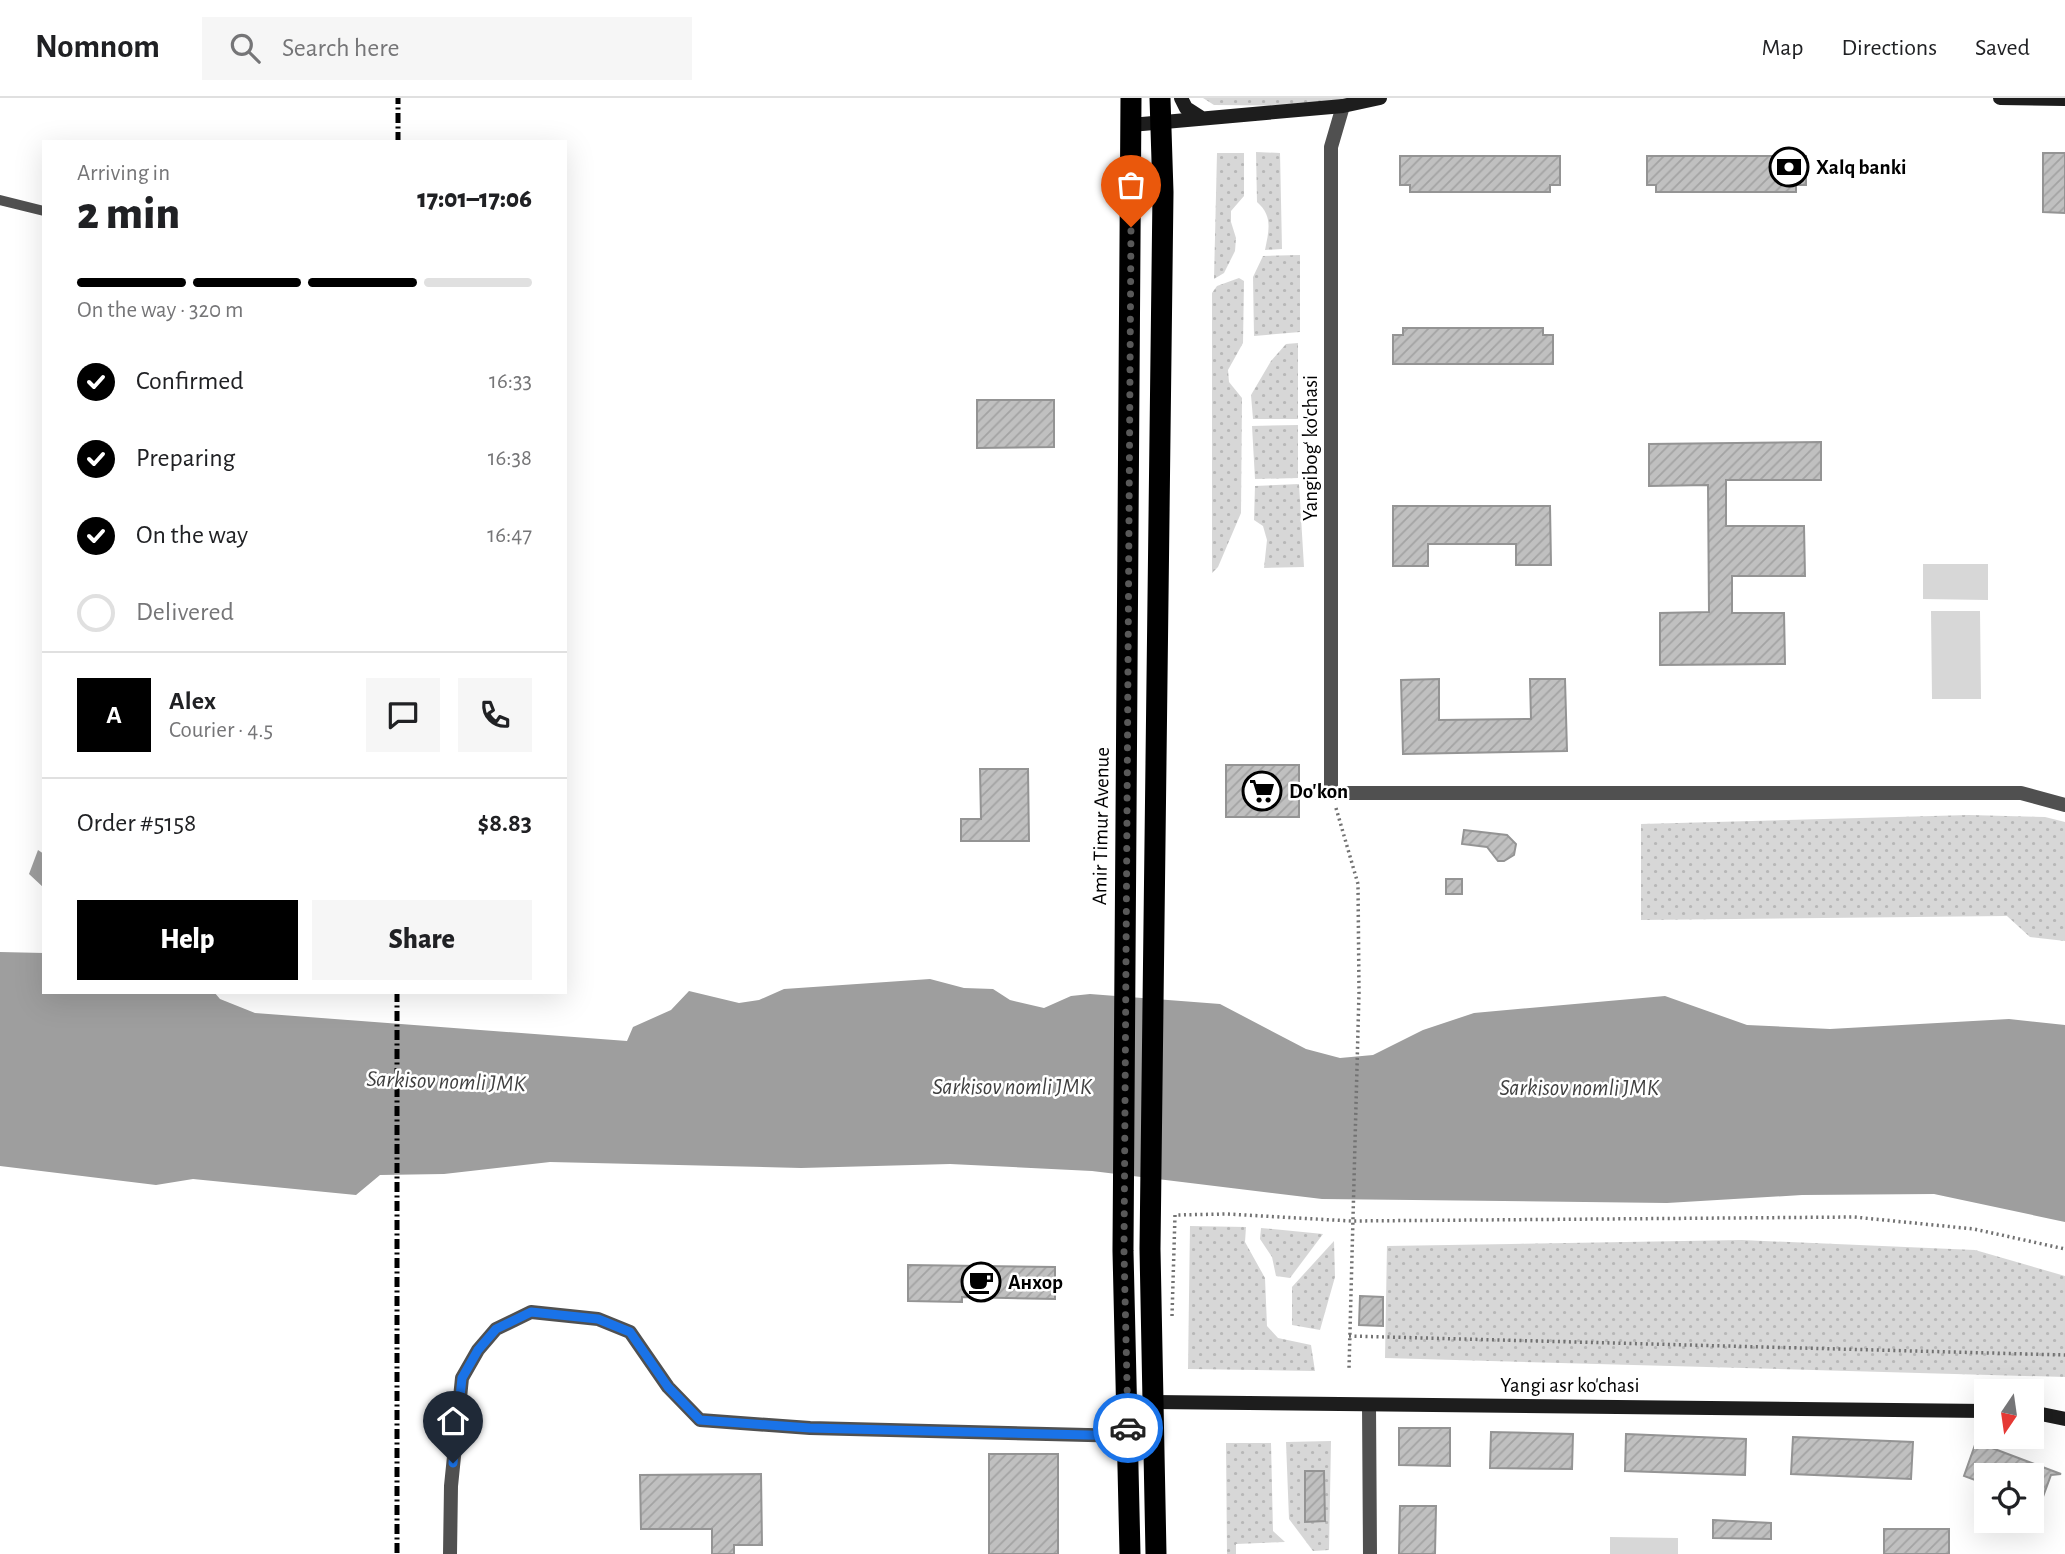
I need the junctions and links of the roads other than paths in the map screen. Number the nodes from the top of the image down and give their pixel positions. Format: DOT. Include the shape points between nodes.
graph roads {
  1 [pos="1131,98"];
  2 [pos="1160,98"];
  3 [pos="1181,98"];
  4 [pos="1380,98"];
  5 [pos="2000,98"];
  6 [pos="2032,99"];
  7 [pos="2065,99"];
  8 [pos="1346,102"];
  9 [pos="1200,117"];
  10 [pos="1161,121"];
  11 [pos="1131,125"];
  12 [pos="0,200"];
  13 [pos="42,210"];
  14 [pos="2065,805"];
  15 [pos="1154,1402"];
  16 [pos="1369,1405"];
  17 [pos="1974,1411"];
  18 [pos="2044,1415"];
  19 [pos="2065,1419"];
  20 [pos="1129,1436"];
  21 [pos="450,1554"];
  22 [pos="1130,1554"];
  23 [pos="1156,1554"];
  24 [pos="1370,1554"];
  1 -- 11 [label="highway, Amir Timur Avenue"];
  2 -- 10 [label="highway"];
  3 -- 9 [label="street" via="1186,108"];
  4 -- 8 [label="street"];
  5 -- 6 [label="street"];
  6 -- 7 [label="street"];
  8 -- 9 [label="street"];
  8 -- 14 [label="street, Yangibog‘ ko'chasi" via="1331,147 1331,793 2021,793"];
  9 -- 10 [label="street"];
  10 -- 11 [label="street"];
  10 -- 15 [label="highway" via="1150,1249"];
  11 -- 20 [label="highway, Amir Timur Avenue" via="1124,1251"];
  12 -- 13 [label="lane"];
  15 -- 16 [label="street, Yangi asr ko'chasi"];
  15 -- 23 [label="highway"];
  16 -- 17 [label="street, Yangi asr ko'chasi"];
  16 -- 24 [label="street"];
  18 -- 19 [label="street"];
  20 -- 21 [label="street" via="810,1428 700,1420 668,1387 630,1332 598,1319 531,1312 496,1329 462,1378 451,1486"];
  20 -- 22 [label="highway, Amir Timur Avenue"];
}
